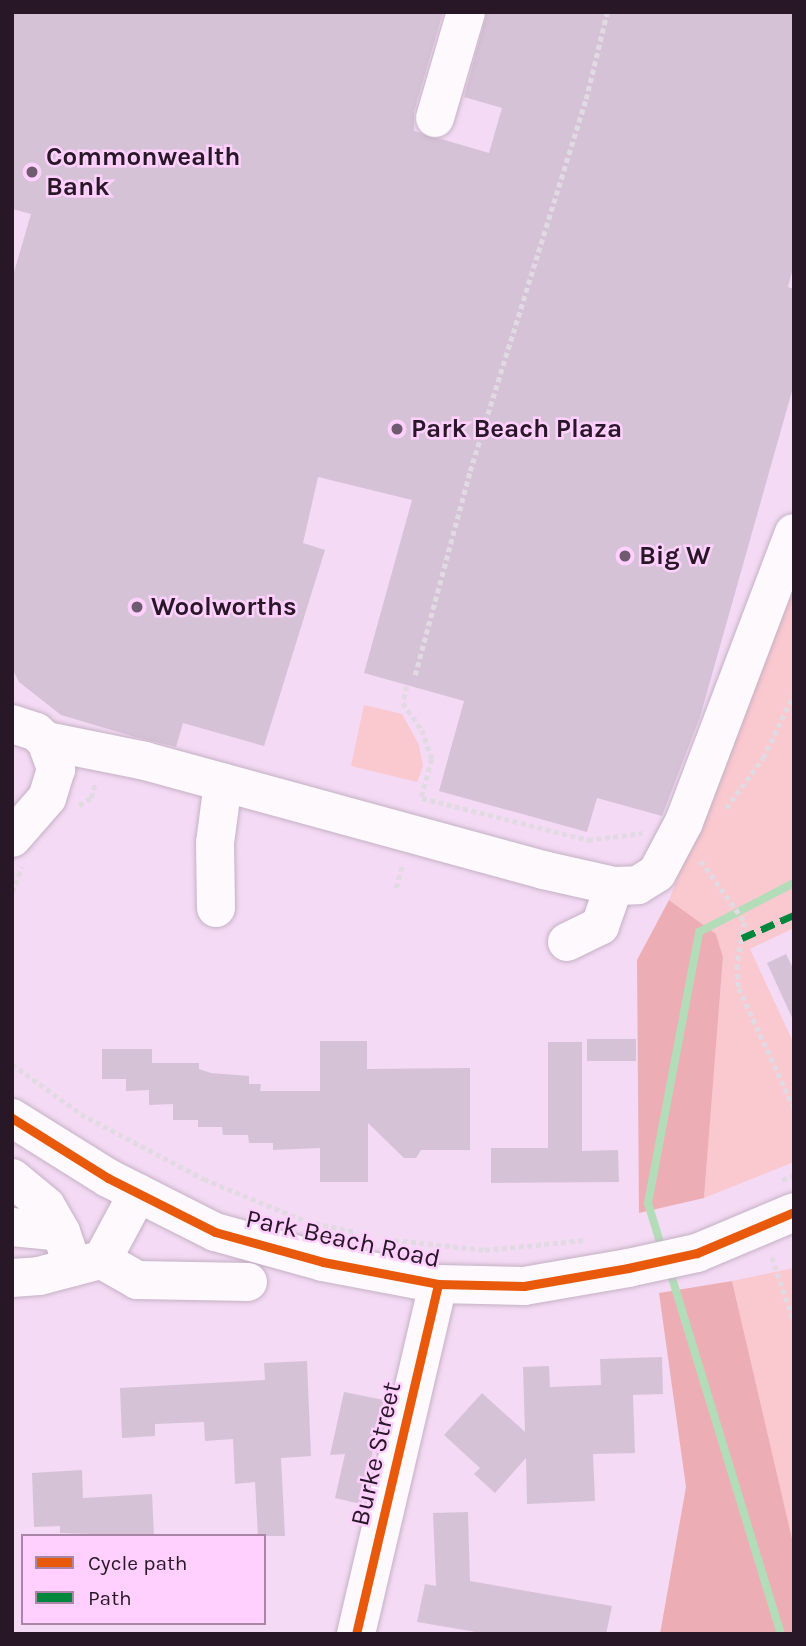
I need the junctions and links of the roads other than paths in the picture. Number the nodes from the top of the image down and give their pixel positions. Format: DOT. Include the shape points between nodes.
graph roads {
  1 [pos="466,12"];
  2 [pos="435,118"];
  3 [pos="794,533"];
  4 [pos="23,724"];
  5 [pos="145,761"];
  6 [pos="223,783"];
  7 [pos="34,803"];
  8 [pos="12,838"];
  9 [pos="614,886"];
  10 [pos="216,908"];
  11 [pos="567,942"];
  12 [pos="17,1117"];
  13 [pos="12,1178"];
  14 [pos="138,1193"];
  15 [pos="794,1212"];
  16 [pos="12,1227"];
  17 [pos="79,1253"];
  18 [pos="12,1278"];
  19 [pos="248,1282"];
  20 [pos="438,1283"];
  21 [pos="356,1634"];
  1 -- 2 [label="street"];
  3 -- 9 [label="street" via="671,852 657,873 638,885"];
  4 -- 5 [label="street"];
  4 -- 7 [label="street" via="56,769"];
  5 -- 6 [label="street"];
  5 -- 7 [label="street" via="91,769"];
  6 -- 9 [label="street"];
  6 -- 10 [label="street" via="215,843"];
  7 -- 8 [label="street"];
  9 -- 11 [label="street" via="600,926"];
  12 -- 14 [label="street, Park Beach Road"];
  13 -- 17 [label="street" via="46,1206"];
  14 -- 17 [label="street"];
  14 -- 20 [label="street, Park Beach Road" via="215,1232 323,1262"];
  15 -- 20 [label="street, Park Beach Road" via="696,1253 628,1268 524,1286"];
  16 -- 17 [label="street"];
  17 -- 18 [label="street"];
  17 -- 19 [label="street" via="137,1280"];
  20 -- 21 [label="street, Burke Street"];
}
